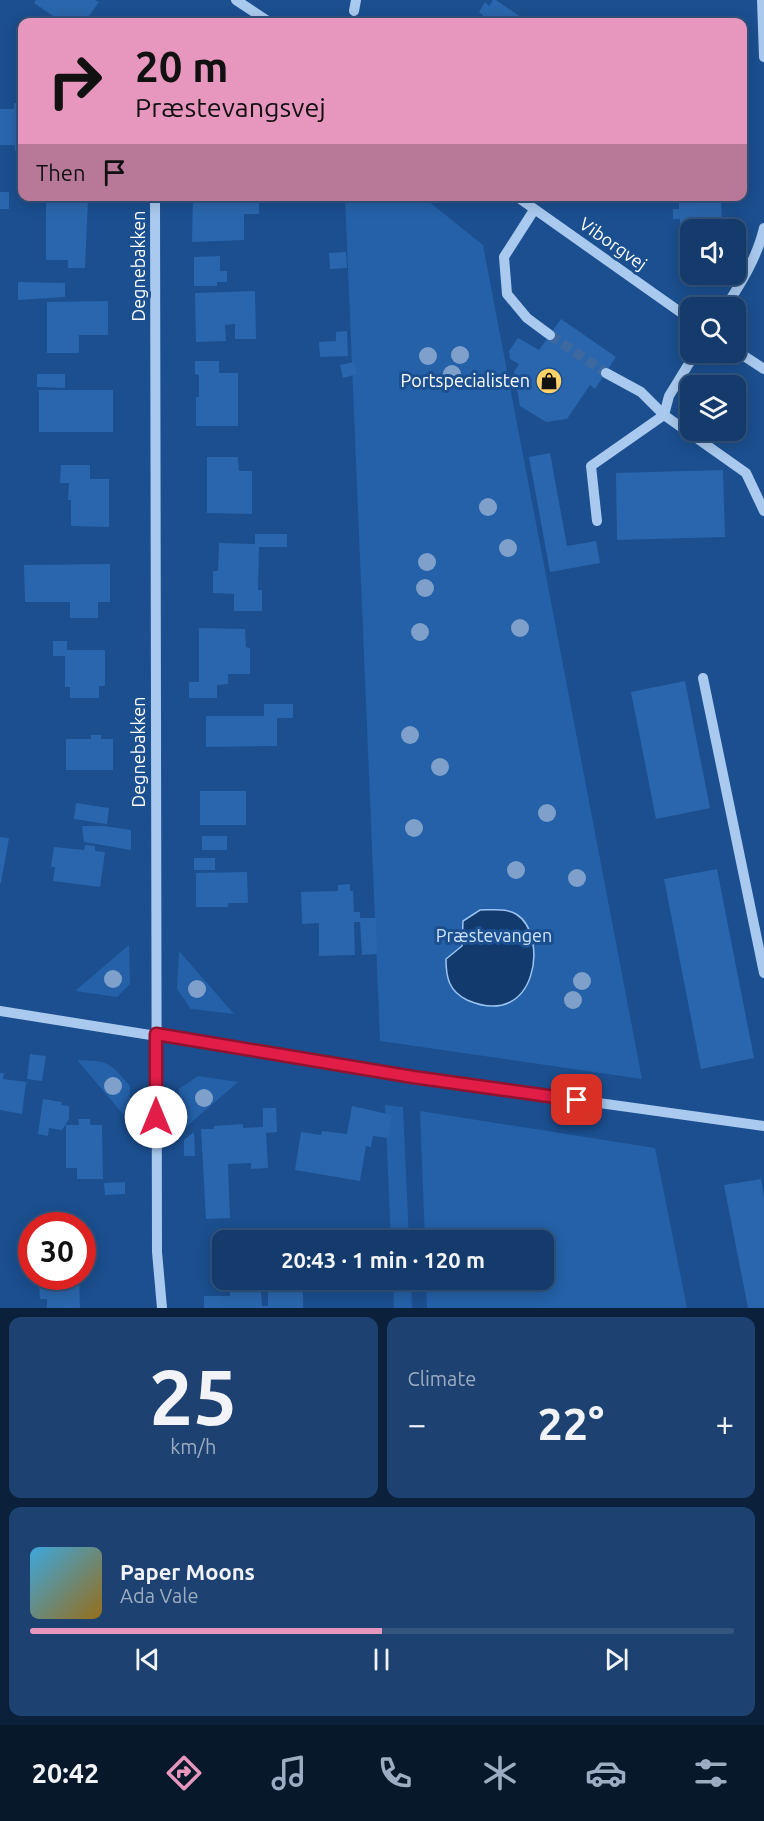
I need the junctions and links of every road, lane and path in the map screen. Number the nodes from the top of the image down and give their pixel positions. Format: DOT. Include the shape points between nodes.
graph roads {
  1 [pos="236,0"];
  2 [pos="762,0"];
  3 [pos="262,18"];
  4 [pos="764,57"];
  5 [pos="155,201"];
  6 [pos="522,201"];
  7 [pos="534,210"];
  8 [pos="764,228"];
  9 [pos="732,297"];
  10 [pos="680,312"];
  11 [pos="550,335"];
  12 [pos="746,357"];
  13 [pos="689,363"];
  14 [pos="764,369"];
  15 [pos="606,373"];
  16 [pos="664,416"];
  17 [pos="764,511"];
  18 [pos="597,521"];
  19 [pos="703,678"];
  20 [pos="764,973"];
  21 [pos="0,1011"];
  22 [pos="156,1034"];
  23 [pos="764,1126"];
  24 [pos="162,1308"];
  1 -- 3 [label="street"];
  2 -- 4 [label="street"];
  5 -- 22 [label="street, Degnebakken"];
  6 -- 7 [label="street, Viborgvej"];
  7 -- 10 [label="street, Viborgvej"];
  7 -- 11 [label="street" via="504,257 507,294 527,318"];
  8 -- 9 [label="street" via="745,277"];
  12 -- 14 [label="street"];
  13 -- 16 [label="street" via="669,396"];
  15 -- 16 [label="street" via="641,392"];
  16 -- 17 [label="street" via="746,473"];
  16 -- 18 [label="street" via="591,466"];
  19 -- 20 [label="street"];
  21 -- 22 [label="street"];
  22 -- 23 [label="street" via="413,1077"];
  22 -- 24 [label="street, Degnebakken" via="157,1252"];
}
